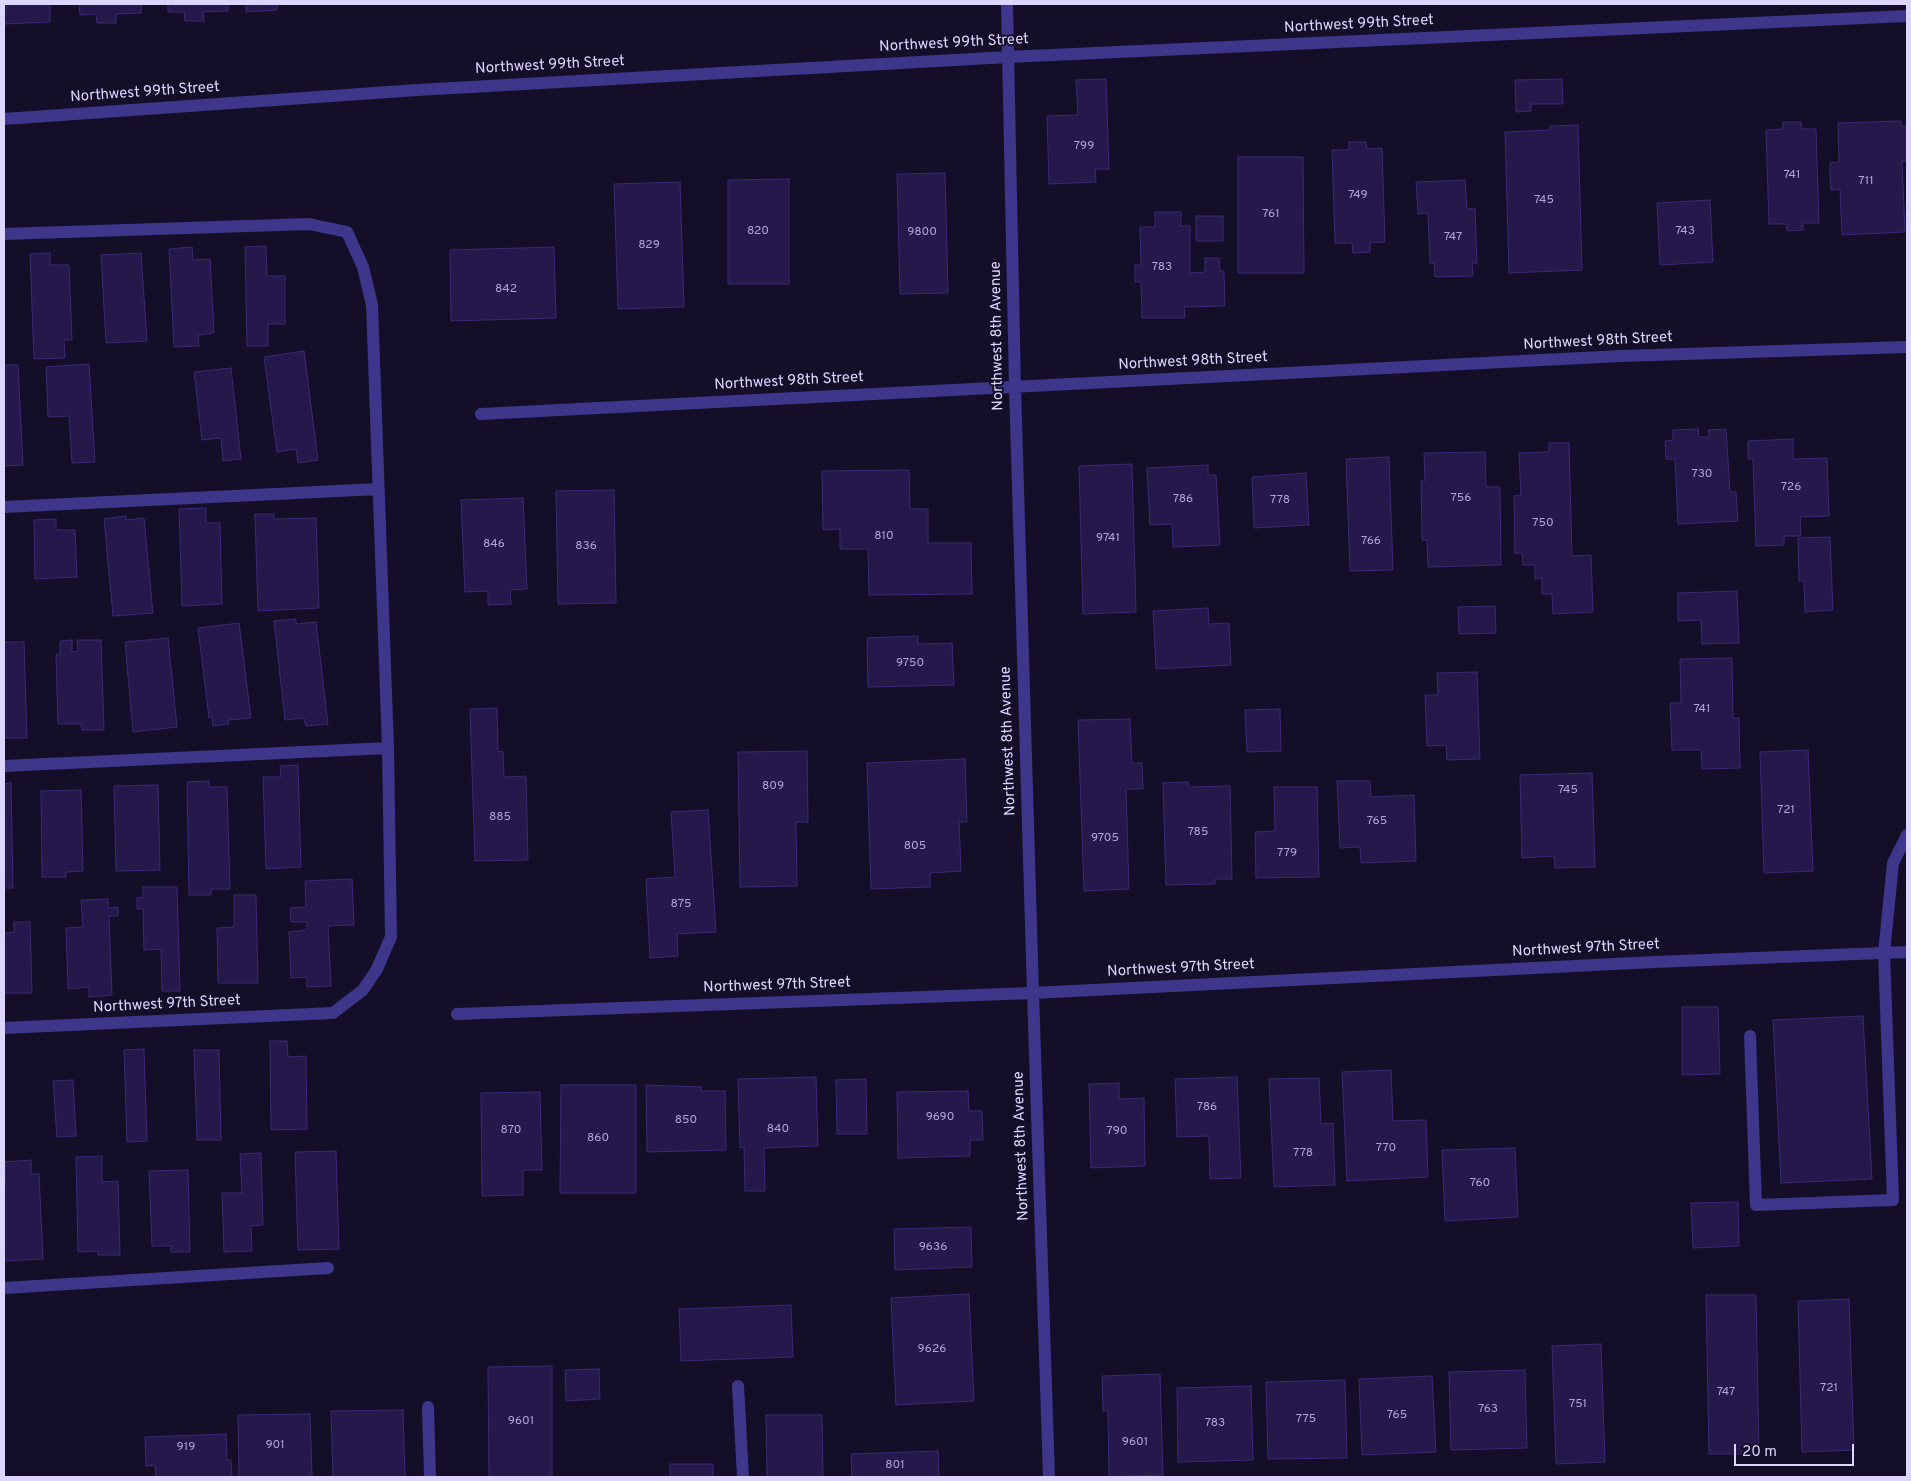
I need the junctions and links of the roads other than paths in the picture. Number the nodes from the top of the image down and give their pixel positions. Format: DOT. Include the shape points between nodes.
graph roads {
  1 [pos="1006,4"];
  2 [pos="1907,16"];
  3 [pos="1008,57"];
  4 [pos="4,119"];
  5 [pos="4,234"];
  6 [pos="1907,347"];
  7 [pos="1015,387"];
  8 [pos="481,414"];
  9 [pos="379,488"];
  10 [pos="4,506"];
  11 [pos="388,748"];
  12 [pos="4,766"];
  13 [pos="1907,835"];
  14 [pos="1907,952"];
  15 [pos="1884,953"];
  16 [pos="1033,993"];
  17 [pos="457,1014"];
  18 [pos="4,1028"];
  19 [pos="1750,1036"];
  20 [pos="328,1268"];
  21 [pos="4,1288"];
  22 [pos="738,1386"];
  23 [pos="428,1407"];
  24 [pos="430,1477"];
  25 [pos="743,1477"];
  26 [pos="1049,1477"];
  1 -- 3 [label="street, Northwest 8th Avenue"];
  2 -- 3 [label="street, Northwest 99th Street"];
  3 -- 4 [label="street, Northwest 99th Street" via="416,90"];
  3 -- 7 [label="street, Northwest 8th Avenue"];
  5 -- 9 [label="street" via="309,224 347,232 363,267 372,305"];
  6 -- 7 [label="street, Northwest 98th Street" via="1621,356"];
  7 -- 8 [label="street, Northwest 98th Street"];
  7 -- 16 [label="street, Northwest 8th Avenue"];
  9 -- 10 [label="street"];
  9 -- 11 [label="street"];
  11 -- 12 [label="street"];
  11 -- 18 [label="street, Northwest 97th Street" via="391,937 377,970 363,990 333,1013"];
  13 -- 15 [label="street" via="1894,863"];
  14 -- 15 [label="street, Northwest 97th Street"];
  15 -- 16 [label="street, Northwest 97th Street"];
  15 -- 19 [label="street" via="1893,1200 1756,1205"];
  16 -- 17 [label="street, Northwest 97th Street"];
  16 -- 26 [label="street, Northwest 8th Avenue"];
  20 -- 21 [label="street"];
  22 -- 25 [label="street"];
  23 -- 24 [label="street"];
}
